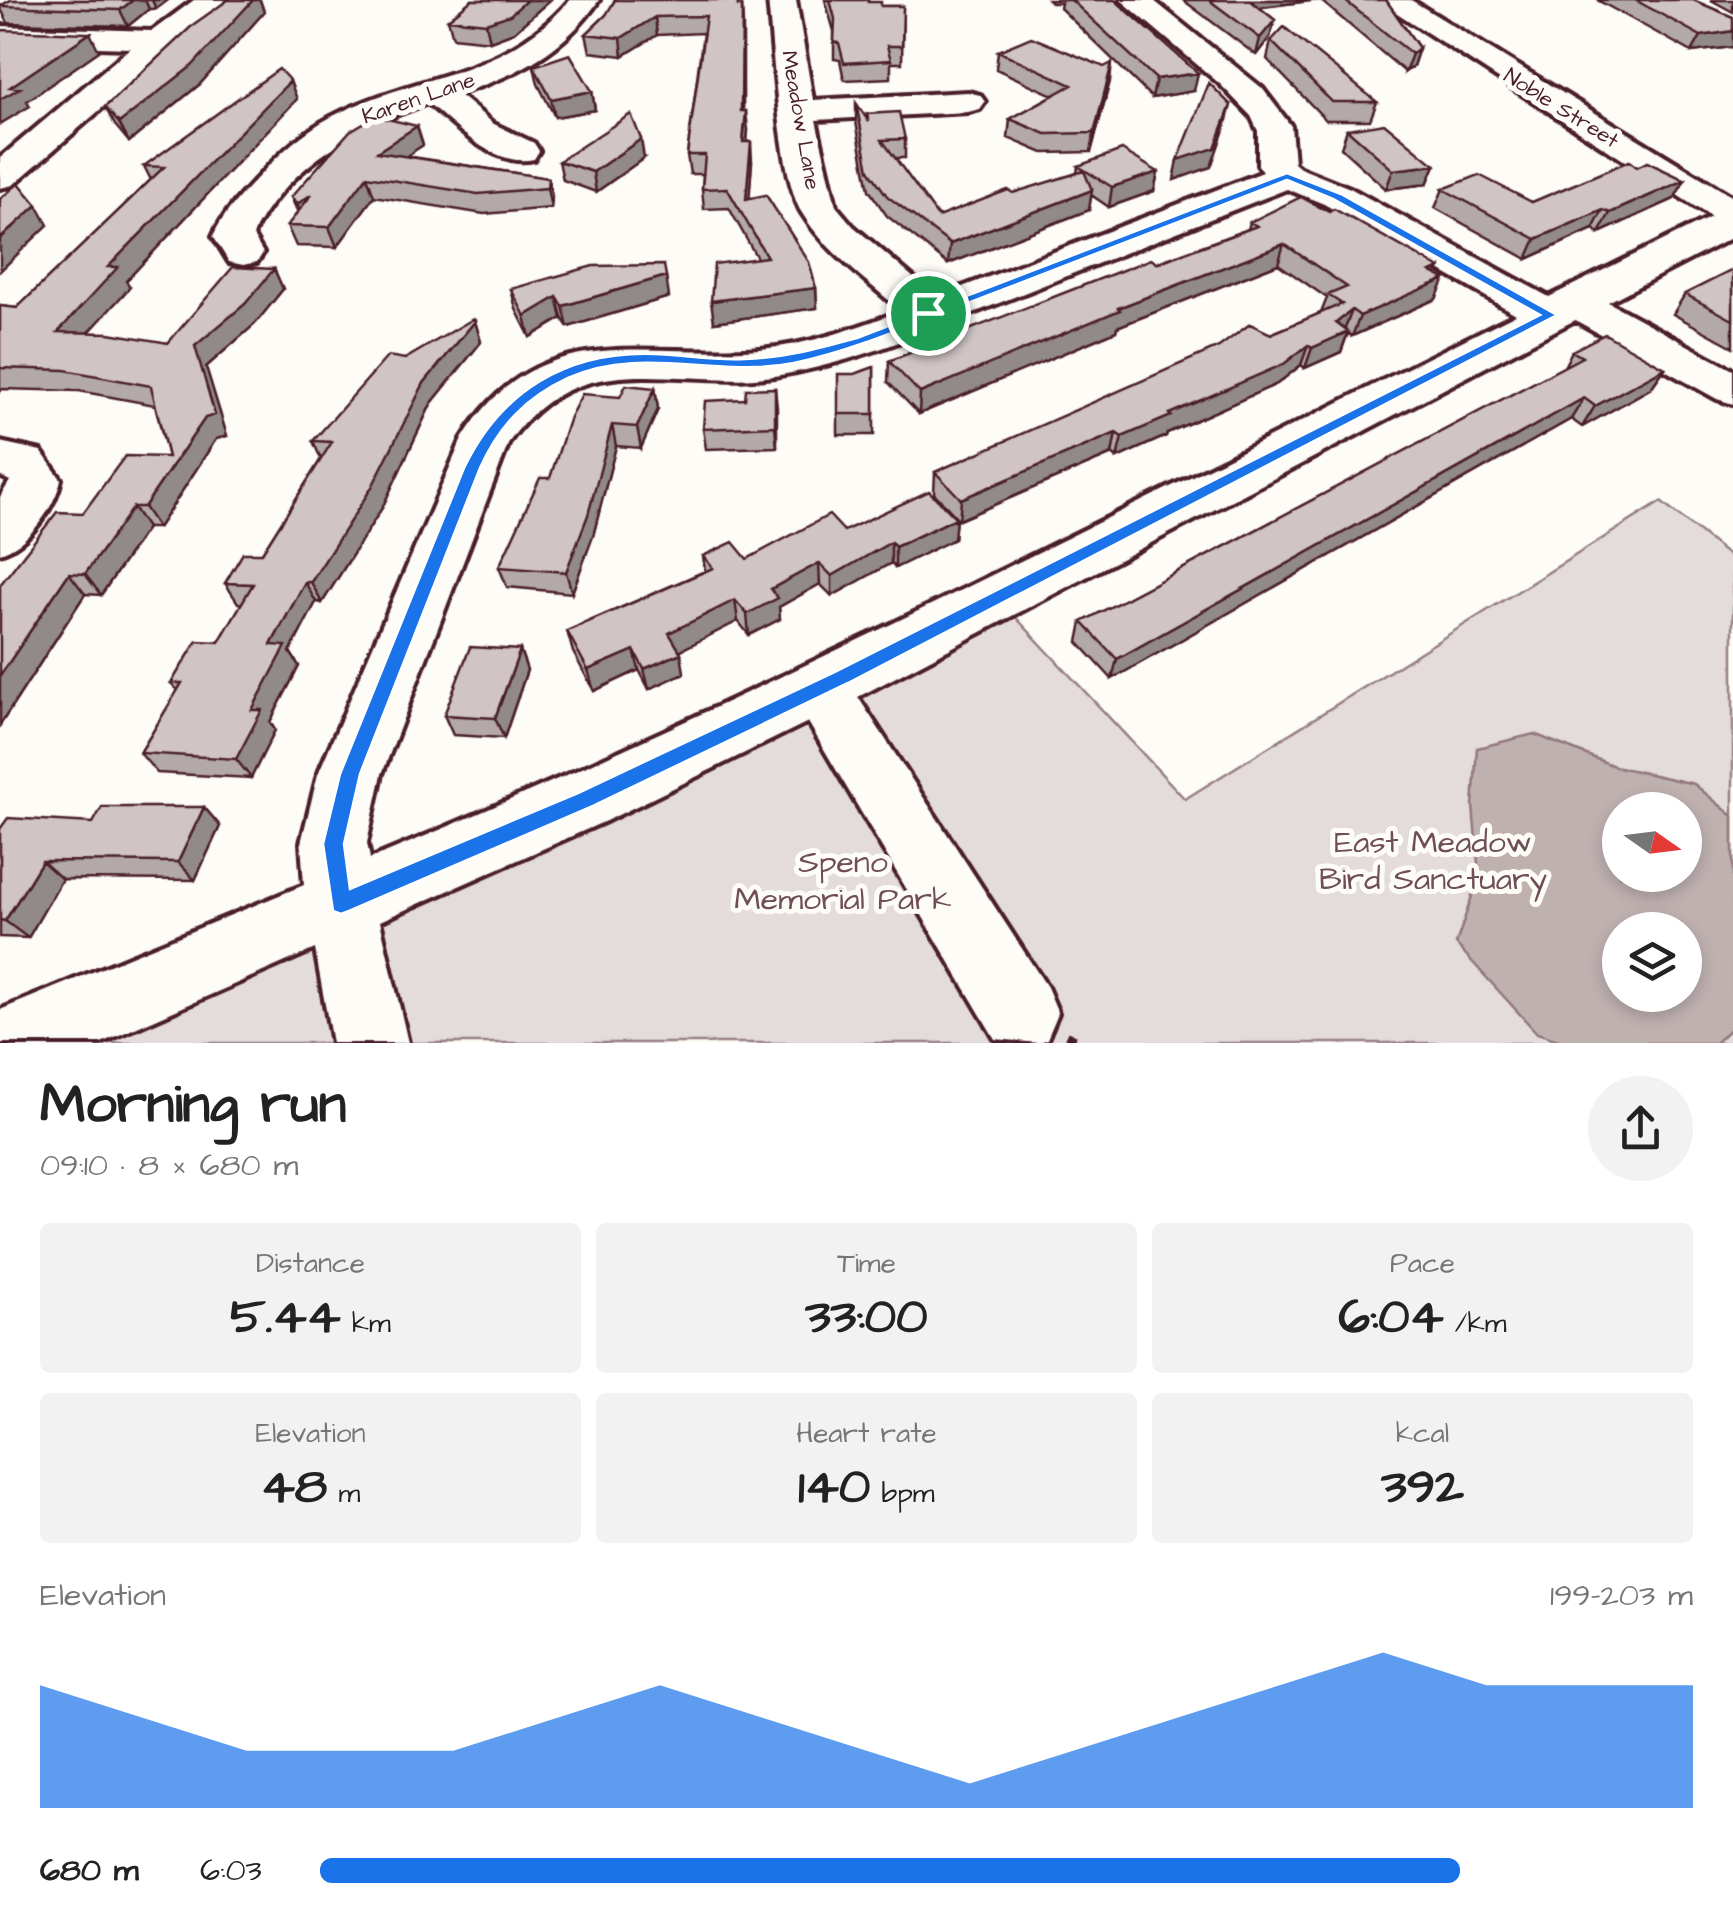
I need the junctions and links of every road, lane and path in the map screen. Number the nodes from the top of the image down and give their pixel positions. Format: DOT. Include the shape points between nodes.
graph roads {
  1 [pos="212,0"];
  2 [pos="585,0"];
  3 [pos="782,0"];
  4 [pos="1135,0"];
  5 [pos="1392,0"];
  6 [pos="0,35"];
  7 [pos="160,40"];
  8 [pos="434,90"];
  9 [pos="968,102"];
  10 [pos="800,111"];
  11 [pos="521,151"];
  12 [pos="1287,176"];
  13 [pos="0,177"];
  14 [pos="1733,214"];
  15 [pos="1733,221"];
  16 [pos="243,253"];
  17 [pos="1562,308"];
  18 [pos="928,313"];
  19 [pos="1733,389"];
  20 [pos="0,459"];
  21 [pos="0,534"];
  22 [pos="820,688"];
  23 [pos="341,903"];
  24 [pos="1021,1013"];
  25 [pos="13,1043"];
  26 [pos="370,1043"];
  1 -- 7 [label="street"];
  2 -- 8 [label="street, Karen Lane" via="548,44"];
  3 -- 10 [label="street, Meadow Lane"];
  4 -- 12 [label="street" via="1273,122 1276,165"];
  5 -- 14 [label="street, Noble Street"];
  6 -- 7 [label="street"];
  7 -- 13 [label="street"];
  8 -- 11 [label="street" via="482,131"];
  8 -- 16 [label="street, Karen Lane" via="350,120 309,146 242,217 233,236"];
  9 -- 10 [label="street"];
  10 -- 18 [label="street, Meadow Lane" via="818,209"];
  12 -- 17 [label="street"];
  12 -- 18 [label="street"];
  15 -- 17 [label="street"];
  17 -- 19 [label="street"];
  17 -- 22 [label="street"];
  18 -- 23 [label="street" via="862,341 791,359 614,360 565,374 518,400 472,468 350,774 334,844"];
  20 -- 21 [label="street" via="28,465 36,479"];
  22 -- 23 [label="street" via="586,800"];
  22 -- 24 [label="street"];
  23 -- 25 [label="street"];
  23 -- 26 [label="street"];
}
